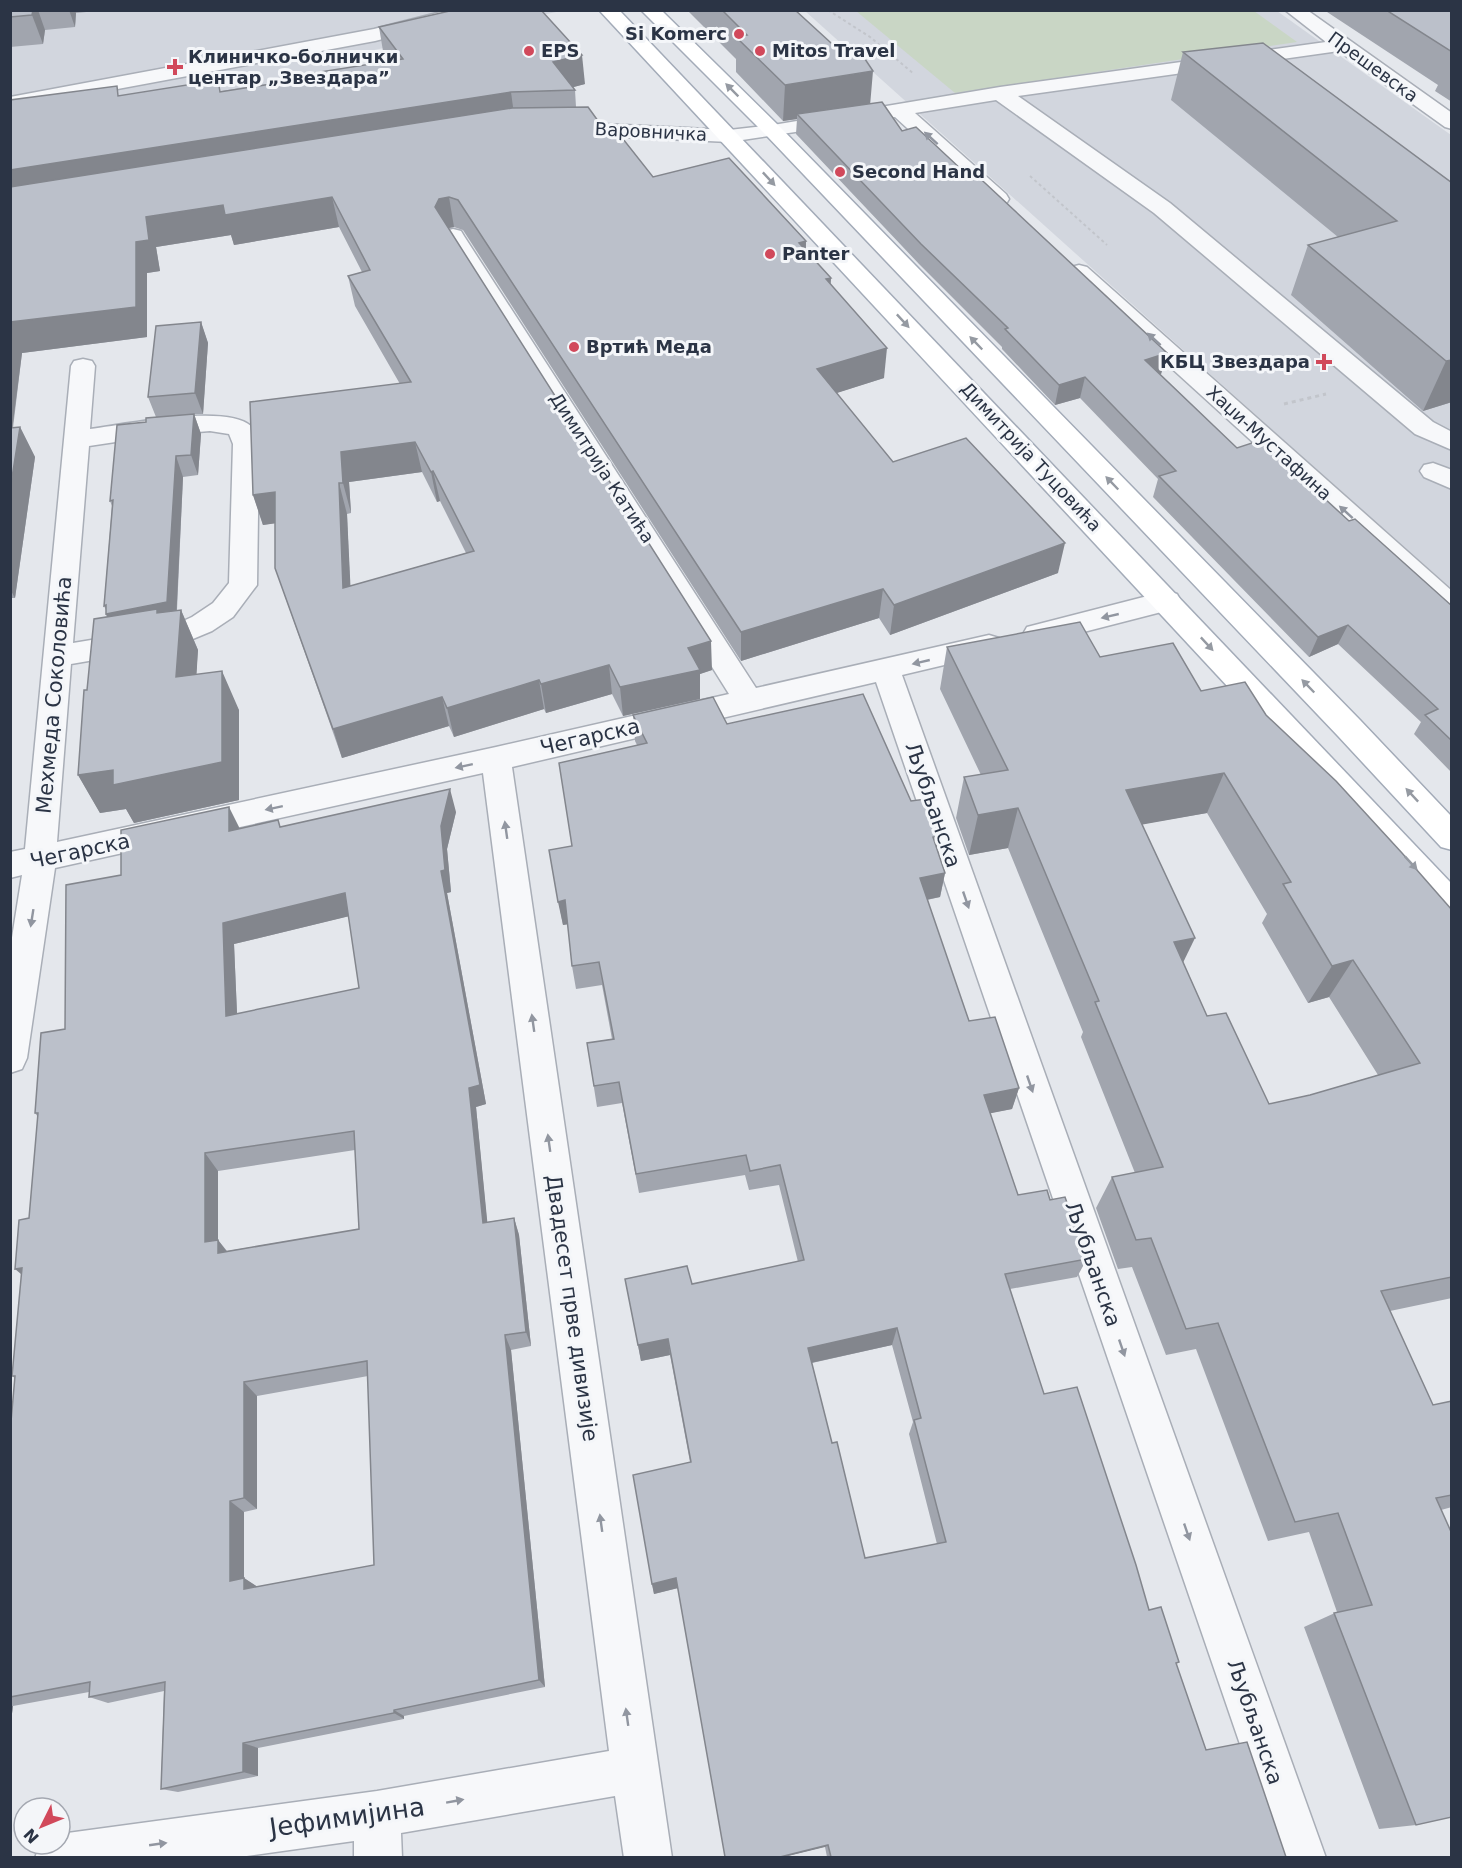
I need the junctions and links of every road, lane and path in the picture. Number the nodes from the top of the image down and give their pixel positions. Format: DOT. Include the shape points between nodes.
graph roads {
  1 [pos="608,10"];
  2 [pos="650,10"];
  3 [pos="828,10"];
  4 [pos="1294,10"];
  5 [pos="480,14"];
  6 [pos="1343,45"];
  7 [pos="1000,93"];
  8 [pos="947,102"];
  9 [pos="10,103"];
  10 [pos="899,110"];
  11 [pos="1452,123"];
  12 [pos="541,128"];
  13 [pos="773,132"];
  14 [pos="729,136"];
  15 [pos="1027,174"];
  16 [pos="1015,214"];
  17 [pos="453,236"];
  18 [pos="1106,245"];
  19 [pos="1060,254"];
  20 [pos="83,366"];
  21 [pos="1334,392"];
  22 [pos="1283,404"];
  23 [pos="78,439"];
  24 [pos="1452,442"];
  25 [pos="1167,601"];
  26 [pos="1452,607"];
  27 [pos="58,656"];
  28 [pos="886,670"];
  29 [pos="749,701"];
  30 [pos="496,759"];
  31 [pos="1452,838"];
  32 [pos="25,862"];
  33 [pos="1452,906"];
  34 [pos="10,1058"];
  35 [pos="634,1770"];
  36 [pos="378,1836"];
  37 [pos="58,1857"];
  38 [pos="648,1857"];
  39 [pos="1303,1857"];
  1 -- 14 [label="main road, Димитрија Туцовића"];
  13 -- 2 [label="main road, Димитрија Туцовића, one-way"];
  3 -- 8 [label="path" via="870,37"];
  4 -- 6 [label="street, Прешевска"];
  5 -- 9 [label="street" via="434,32 375,35"];
  6 -- 7 [label="street, Варовничка"];
  6 -- 11 [label="street, Прешевска"];
  7 -- 8 [label="street, Варовничка"];
  7 -- 24 [label="street" via="1162,208 1424,428"];
  8 -- 10 [label="street, Варовничка"];
  10 -- 13 [label="street, Варовничка"];
  16 -- 10 [label="street, one-way"];
  12 -- 14 [label="street, Варовничка"];
  13 -- 14 [label="street, Варовничка"];
  31 -- 13 [label="main road, Димитрија Туцовића, one-way"];
  14 -- 25 [label="main road, Димитрија Туцовића, one-way"];
  15 -- 18 [label="path"];
  17 -- 29 [label="street, Димитрија Катића"];
  26 -- 19 [label="street, Хаџи-Мустафина, one-way"];
  20 -- 23 [label="street, Мехмеда Соколовића"];
  21 -- 22 [label="path"];
  23 -- 27 [label="street, Мехмеда Соколовића"];
  23 -- 27 [label="street" via="214,422 238,428 246,444 243,585 223,610 176,636"];
  25 -- 28 [label="street, Чегарска, one-way"];
  25 -- 33 [label="main road, Димитрија Туцовића, one-way"];
  27 -- 32 [label="street, Мехмеда Соколовића"];
  28 -- 29 [label="street, Чегарска"];
  28 -- 39 [label="street, Љубљанска, one-way"];
  29 -- 30 [label="street, Чегарска"];
  30 -- 32 [label="street, Чегарска, one-way"];
  35 -- 30 [label="street, Двадесет прве дивизије, one-way"];
  32 -- 34 [label="street, Мехмеда Соколовића, one-way"];
  36 -- 35 [label="street, Јефимијина, one-way"];
  35 -- 38 [label="street, Двадесет прве дивизије"];
  37 -- 36 [label="street, Јефимијина, one-way"];
}
